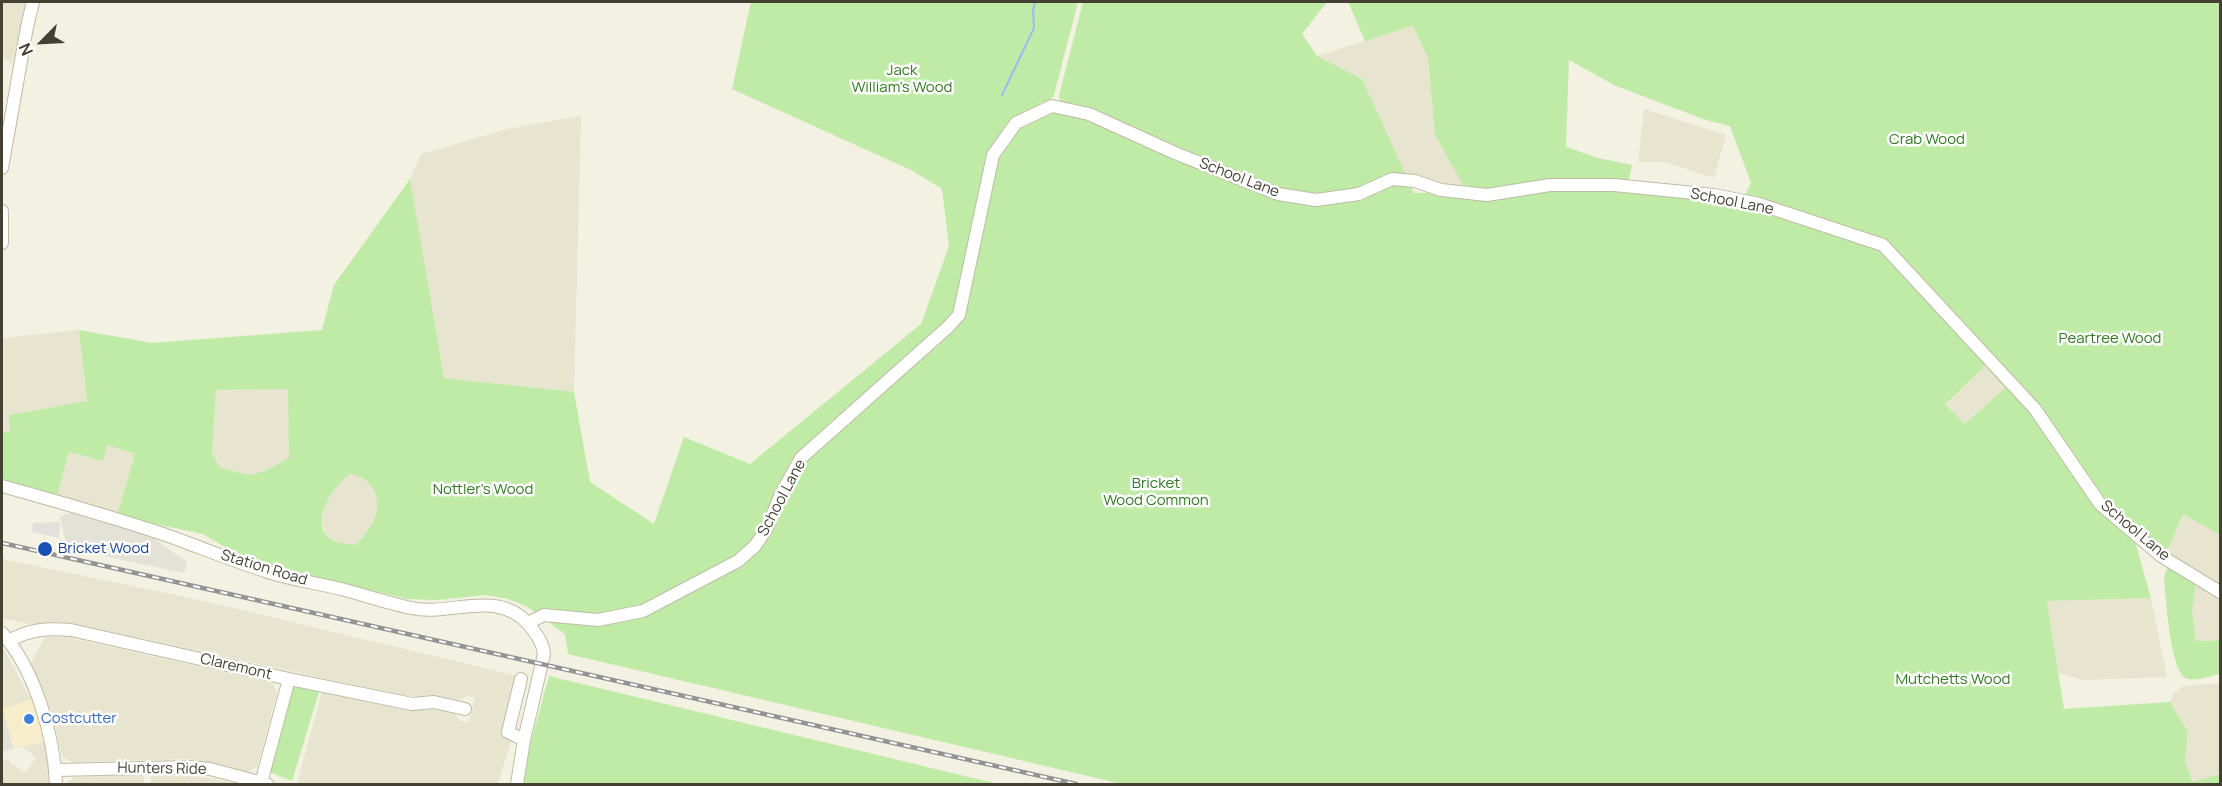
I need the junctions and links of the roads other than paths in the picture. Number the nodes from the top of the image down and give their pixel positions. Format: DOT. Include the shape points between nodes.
graph roads {
  1 [pos="33,2"];
  2 [pos="2,168"];
  3 [pos="2,212"];
  4 [pos="2,243"];
  5 [pos="2,486"];
  6 [pos="2220,592"];
  7 [pos="528,623"];
  8 [pos="5,637"];
  9 [pos="289,679"];
  10 [pos="521,679"];
  11 [pos="465,709"];
  12 [pos="524,740"];
  13 [pos="56,770"];
  14 [pos="56,784"];
  15 [pos="264,784"];
  16 [pos="517,784"];
  1 -- 2 [label="street"];
  3 -- 4 [label="street"];
  5 -- 7 [label="street, Station Road" via="142,528 268,572 422,611 459,606 504,607"];
  6 -- 7 [label="street, School Lane" via="2161,556 2100,504 2035,409 1883,245 1759,204 1714,195 1614,185 1550,185 1486,195 1392,179 1359,194 1316,200 1278,195 1089,114 1052,106 1016,123 993,155 959,315 801,458 755,546 738,561 643,611 598,620 544,615"];
  7 -- 12 [label="street" via="544,654"];
  8 -- 9 [label="street, Claremont" via="40,629 71,630"];
  8 -- 13 [label="street" via="38,700"];
  9 -- 11 [label="street, Claremont" via="412,704 434,702"];
  9 -- 15 [label="street"];
  10 -- 12 [label="street" via="508,732"];
  12 -- 16 [label="street"];
  13 -- 14 [label="street"];
  13 -- 15 [label="street, Hunters Ride" via="188,767"];
}
